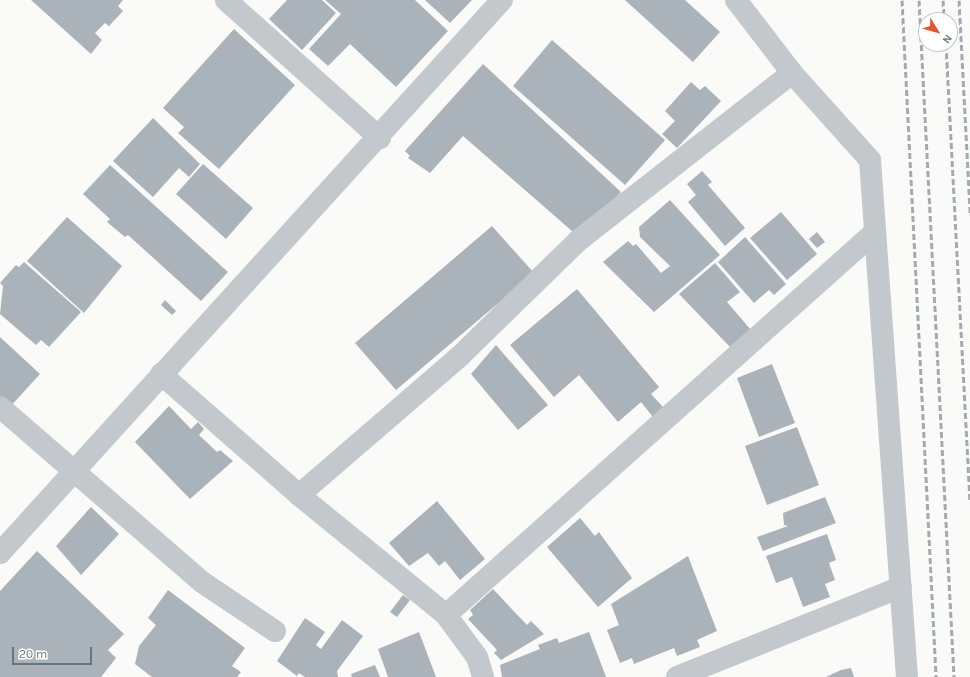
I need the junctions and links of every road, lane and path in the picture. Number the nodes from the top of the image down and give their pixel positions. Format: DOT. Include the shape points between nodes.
graph roads {
  1 [pos="226,0"];
  2 [pos="502,0"];
  3 [pos="736,0"];
  4 [pos="792,73"];
  5 [pos="380,138"];
  6 [pos="875,232"];
  7 [pos="161,374"];
  8 [pos="0,407"];
  9 [pos="74,474"];
  10 [pos="299,495"];
  11 [pos="0,553"];
  12 [pos="901,587"];
  13 [pos="446,614"];
  14 [pos="275,631"];
  15 [pos="483,677"];
  16 [pos="677,677"];
  17 [pos="907,677"];
  1 -- 5 [label="street"];
  2 -- 5 [label="street"];
  3 -- 4 [label="street"];
  4 -- 6 [label="street" via="870,160"];
  4 -- 10 [label="street" via="578,240 460,356"];
  5 -- 7 [label="street"];
  6 -- 12 [label="street"];
  6 -- 13 [label="street"];
  7 -- 9 [label="street"];
  7 -- 10 [label="street"];
  8 -- 9 [label="street"];
  9 -- 11 [label="street"];
  9 -- 14 [label="street" via="202,582"];
  10 -- 13 [label="street"];
  12 -- 16 [label="street"];
  12 -- 17 [label="street"];
  13 -- 15 [label="street" via="477,656"];
}
